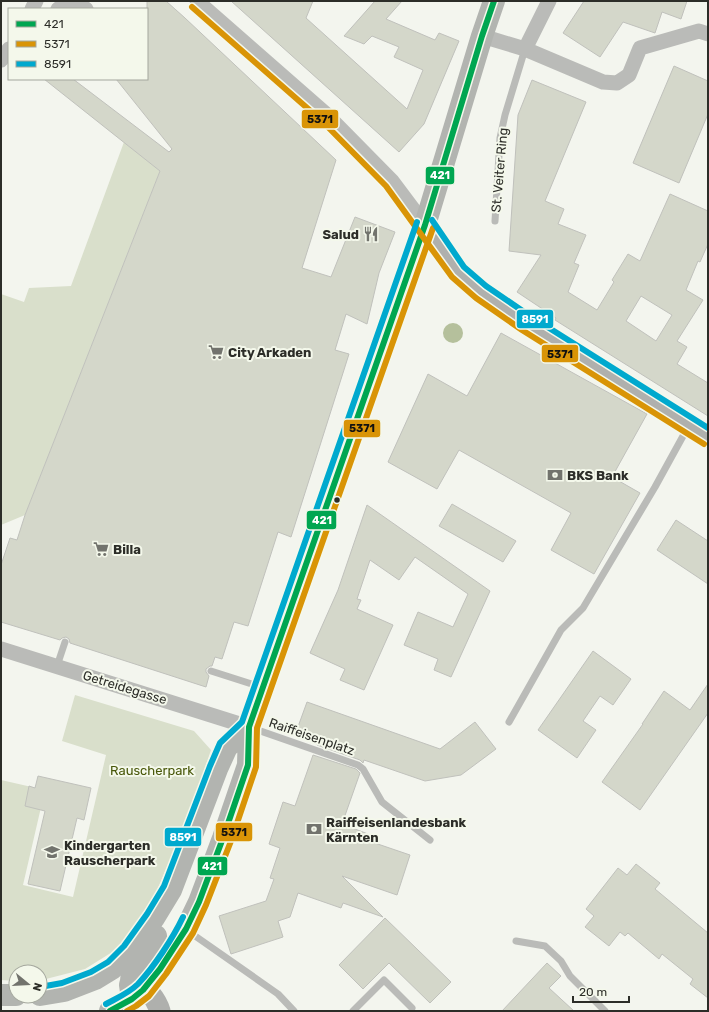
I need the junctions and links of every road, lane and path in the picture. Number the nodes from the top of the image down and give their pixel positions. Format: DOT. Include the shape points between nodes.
graph roads {
  1 [pos="72,1"];
  2 [pos="197,1"];
  3 [pos="494,1"];
  4 [pos="550,1"];
  5 [pos="60,8"];
  6 [pos="84,8"];
  7 [pos="708,34"];
  8 [pos="482,36"];
  9 [pos="525,49"];
  10 [pos="8,50"];
  11 [pos="1,60"];
  12 [pos="495,221"];
  13 [pos="425,225"];
  14 [pos="689,425"];
  15 [pos="708,437"];
  16 [pos="65,642"];
  17 [pos="1,649"];
  18 [pos="57,666"];
  19 [pos="211,671"];
  20 [pos="263,687"];
  21 [pos="509,722"];
  22 [pos="249,727"];
  23 [pos="430,840"];
  24 [pos="171,890"];
  25 [pos="186,929"];
  26 [pos="516,940"];
  27 [pos="104,973"];
  28 [pos="140,991"];
  29 [pos="48,994"];
  30 [pos="412,1008"];
  31 [pos="110,1011"];
  32 [pos="160,1011"];
  33 [pos="294,1011"];
  34 [pos="353,1011"];
  35 [pos="605,1011"];
  1 -- 5 [label="street"];
  1 -- 6 [label="street"];
  2 -- 13 [label="street" via="326,115 392,181"];
  3 -- 8 [label="main road"];
  4 -- 9 [label="street"];
  7 -- 9 [label="street" via="699,31 640,48 629,75 617,83 603,82"];
  8 -- 9 [label="street"];
  8 -- 13 [label="main road"];
  9 -- 12 [label="lane, St. Veiter Ring" via="500,138"];
  10 -- 11 [label="street"];
  13 -- 14 [label="main road" via="458,272 481,292"];
  13 -- 20 [label="main road"];
  14 -- 15 [label="main road"];
  14 -- 21 [label="lane" via="583,608 561,630"];
  16 -- 18 [label="lane"];
  17 -- 18 [label="street, Getreidegasse"];
  18 -- 22 [label="street, Getreidegasse"];
  19 -- 20 [label="lane"];
  20 -- 22 [label="main road"];
  22 -- 23 [label="lane, Raiffeisenplatz" via="358,765 363,769 382,802"];
  22 -- 24 [label="main road" via="227,747"];
  22 -- 25 [label="main road" via="248,765 199,902"];
  24 -- 27 [label="main road" via="134,946"];
  24 -- 28 [label="main road" via="169,909"];
  25 -- 28 [label="main road"];
  25 -- 33 [label="lane" via="278,994"];
  26 -- 35 [label="lane" via="544,946 561,961 570,976"];
  27 -- 28 [label="main road" via="124,975"];
  27 -- 29 [label="main road" via="64,991"];
  28 -- 31 [label="main road"];
  28 -- 32 [label="main road" via="158,1005"];
  30 -- 34 [label="lane" via="384,980"];
}
